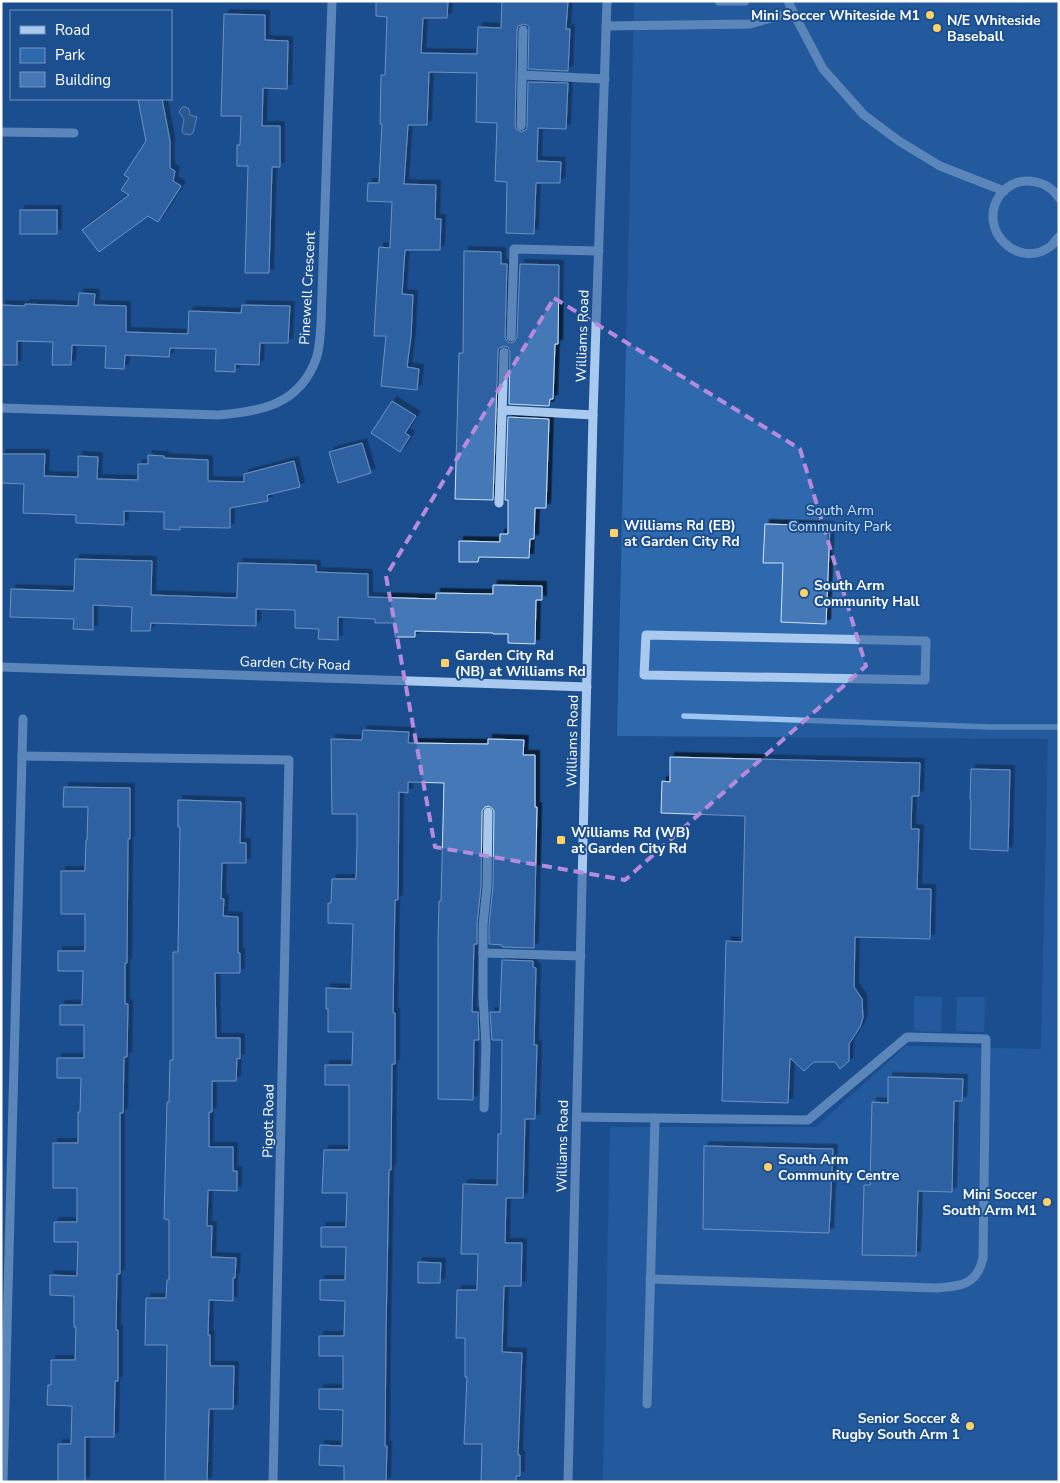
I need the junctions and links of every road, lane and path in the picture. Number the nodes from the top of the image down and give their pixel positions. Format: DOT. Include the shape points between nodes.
graph roads {
  1 [pos="332,1"];
  2 [pos="607,1"];
  3 [pos="718,1"];
  4 [pos="745,1"];
  5 [pos="788,1"];
  6 [pos="793,12"];
  7 [pos="606,26"];
  8 [pos="523,30"];
  9 [pos="522,75"];
  10 [pos="605,79"];
  11 [pos="521,126"];
  12 [pos="1,132"];
  13 [pos="74,133"];
  14 [pos="1004,191"];
  15 [pos="1059,198"];
  16 [pos="1059,237"];
  17 [pos="599,251"];
  18 [pos="511,337"];
  19 [pos="504,352"];
  20 [pos="1,408"];
  21 [pos="502,410"];
  22 [pos="592,415"];
  23 [pos="499,503"];
  24 [pos="1,667"];
  25 [pos="644,675"];
  26 [pos="587,687"];
  27 [pos="23,719"];
  28 [pos="22,756"];
  29 [pos="488,812"];
  30 [pos="483,953"];
  31 [pos="581,956"];
  32 [pos="484,1108"];
  33 [pos="577,1118"];
  34 [pos="655,1118"];
  35 [pos="650,1279"];
  36 [pos="4,1291"];
  37 [pos="647,1404"];
  38 [pos="3,1482"];
  39 [pos="273,1482"];
  40 [pos="568,1482"];
  1 -- 20 [label="street, Pinewell Crescent" via="321,324 316,358 297,390 264,408 237,414"];
  2 -- 7 [label="street, Williams Road"];
  3 -- 4 [label="street"];
  5 -- 6 [label="street"];
  6 -- 7 [label="street" via="750,24"];
  6 -- 14 [label="street" via="823,69 864,114 899,141 940,166"];
  7 -- 10 [label="street, Williams Road"];
  8 -- 9 [label="street"];
  9 -- 10 [label="street"];
  9 -- 11 [label="street"];
  10 -- 17 [label="street, Williams Road"];
  12 -- 13 [label="street"];
  14 -- 15 [label="street" via="1013,184 1036,181 1047,186"];
  14 -- 16 [label="street" via="993,212 998,236 1006,245 1028,253 1051,246"];
  17 -- 18 [label="street" via="514,249"];
  17 -- 22 [label="street, Williams Road"];
  19 -- 21 [label="street"];
  21 -- 22 [label="street"];
  21 -- 23 [label="street"];
  22 -- 26 [label="street, Williams Road"];
  24 -- 26 [label="street, Garden City Road"];
  25 -- 25 [label="street" via="646,635 926,641 925,680"];
  26 -- 31 [label="street, Williams Road"];
  27 -- 28 [label="street"];
  28 -- 36 [label="street"];
  28 -- 39 [label="street, Pigott Road" via="289,760"];
  29 -- 30 [label="street"];
  30 -- 31 [label="street"];
  30 -- 32 [label="street"];
  31 -- 33 [label="street, Williams Road"];
  33 -- 34 [label="street"];
  33 -- 40 [label="street, Williams Road"];
  34 -- 35 [label="street"];
  34 -- 35 [label="street" via="808,1120 906,1038 986,1039 983,1258 976,1276 968,1283 937,1288"];
  35 -- 37 [label="street"];
  36 -- 38 [label="street"];
}
